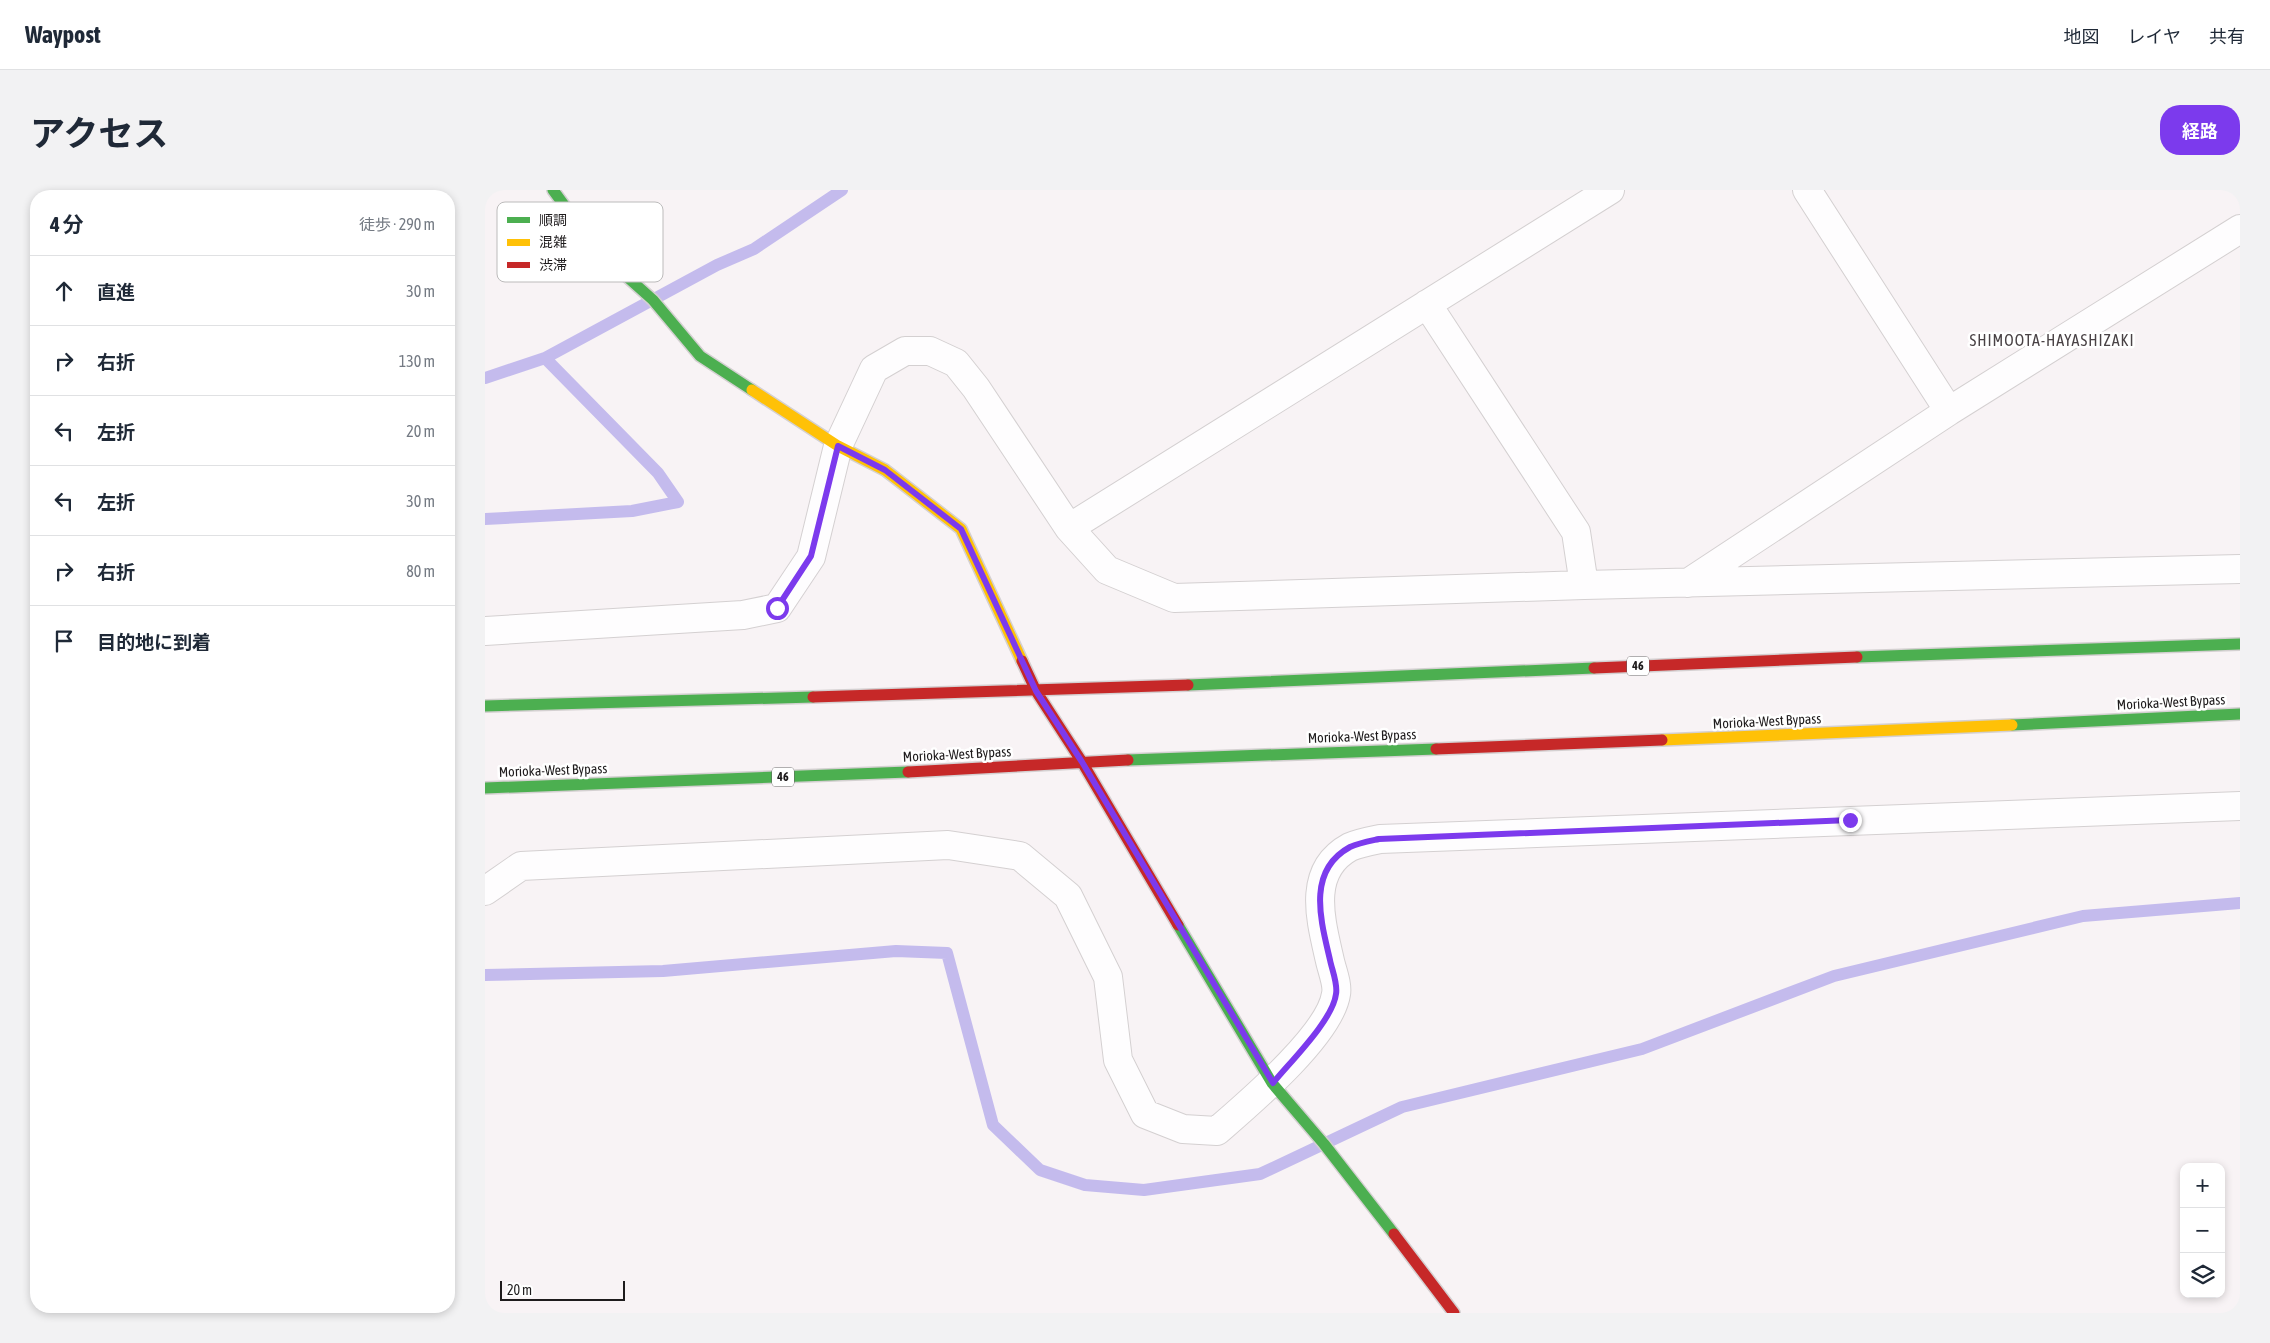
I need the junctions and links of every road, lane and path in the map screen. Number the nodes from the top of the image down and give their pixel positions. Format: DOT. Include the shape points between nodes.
graph roads {
  1 [pos="553,190"];
  2 [pos="1610,190"];
  3 [pos="1807,190"];
  4 [pos="562,202"];
  5 [pos="2240,229"];
  6 [pos="633,282"];
  7 [pos="1427,304"];
  8 [pos="1949,411"];
  9 [pos="838,446"];
  10 [pos="1069,528"];
  11 [pos="2240,569"];
  12 [pos="1688,583"];
  13 [pos="1584,585"];
  14 [pos="485,631"];
  15 [pos="2240,644"];
  16 [pos="1036,691"];
  17 [pos="485,706"];
  18 [pos="2240,714"];
  19 [pos="1082,762"];
  20 [pos="485,788"];
  21 [pos="2240,806"];
  22 [pos="485,891"];
  23 [pos="1273,1083"];
  24 [pos="1454,1313"];
  1 -- 4 [label="main road"];
  2 -- 7 [label="street"];
  3 -- 8 [label="street"];
  5 -- 8 [label="street"];
  6 -- 9 [label="main road" via="653,300 700,356"];
  7 -- 10 [label="street"];
  7 -- 13 [label="street" via="1576,532"];
  8 -- 12 [label="street"];
  9 -- 10 [label="street" via="874,369 905,351 930,351 956,363 976,388"];
  9 -- 14 [label="street" via="811,556 777,608 743,615"];
  9 -- 16 [label="main road" via="885,470 961,529"];
  10 -- 13 [label="street" via="1107,570 1174,598"];
  11 -- 12 [label="street"];
  12 -- 13 [label="street"];
  15 -- 16 [label="main road, 46"];
  16 -- 17 [label="main road, 46"];
  16 -- 19 [label="main road"];
  18 -- 19 [label="main road, Morioka-West Bypass / 46" via="1747,737"];
  19 -- 20 [label="main road, Morioka-West Bypass / 46" via="856,775"];
  19 -- 23 [label="main road"];
  21 -- 23 [label="street" via="1379,839 1351,847 1337,856 1323,875 1319,893 1323,930 1337,993 1328,1015"];
  22 -- 23 [label="street" via="521,866 948,845 1020,856 1068,896 1072,904 1107,977 1118,1060 1145,1114 1183,1129 1217,1131"];
  23 -- 24 [label="main road"];
}
